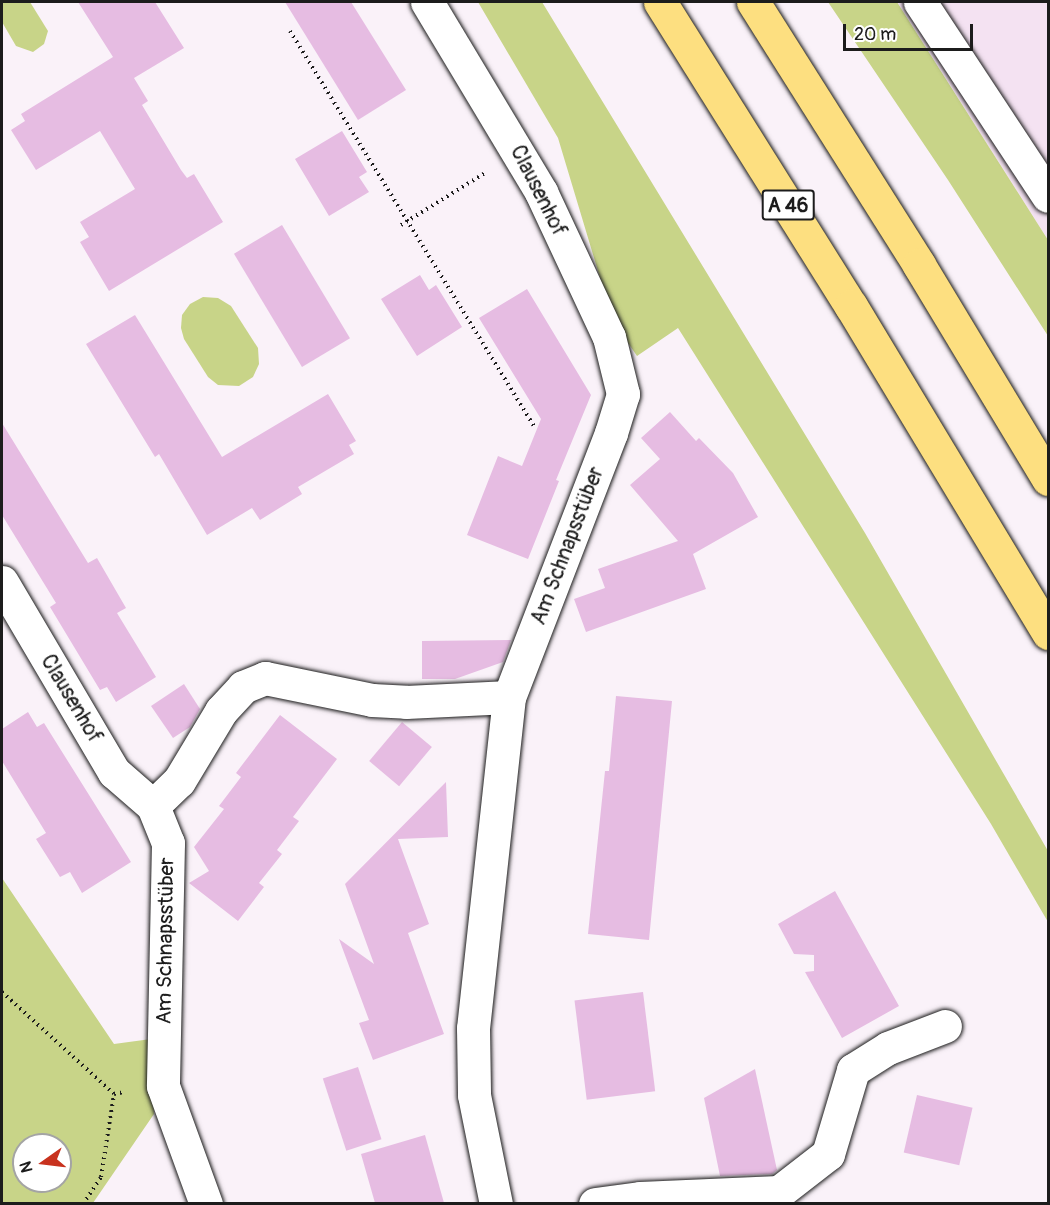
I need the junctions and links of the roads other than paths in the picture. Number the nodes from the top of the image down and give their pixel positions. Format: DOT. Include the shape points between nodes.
graph roads {
  1 [pos="427,2"];
  2 [pos="660,2"];
  3 [pos="753,2"];
  4 [pos="920,2"];
  5 [pos="1048,196"];
  6 [pos="623,394"];
  7 [pos="1048,479"];
  8 [pos="2,582"];
  9 [pos="1048,633"];
  10 [pos="509,697"];
  11 [pos="153,807"];
  12 [pos="945,1026"];
  13 [pos="206,1203"];
  14 [pos="496,1203"];
  15 [pos="595,1203"];
  1 -- 6 [label="street, Clausenhof" via="541,192 609,337"];
  2 -- 9 [label="highway, A 46" via="851,306"];
  3 -- 7 [label="highway"];
  4 -- 5 [label="street"];
  6 -- 10 [label="street, Am Schnapsstüber"];
  8 -- 11 [label="street, Clausenhof" via="114,772"];
  10 -- 11 [label="street" via="372,700 265,678 243,687 221,711 179,781"];
  10 -- 14 [label="street, Am Schnapsstüber" via="473,1028 474,1095"];
  11 -- 13 [label="street, Am Schnapsstüber" via="168,843 163,1086"];
  12 -- 15 [label="street" via="888,1048 854,1070 828,1154 779,1192"];
}
